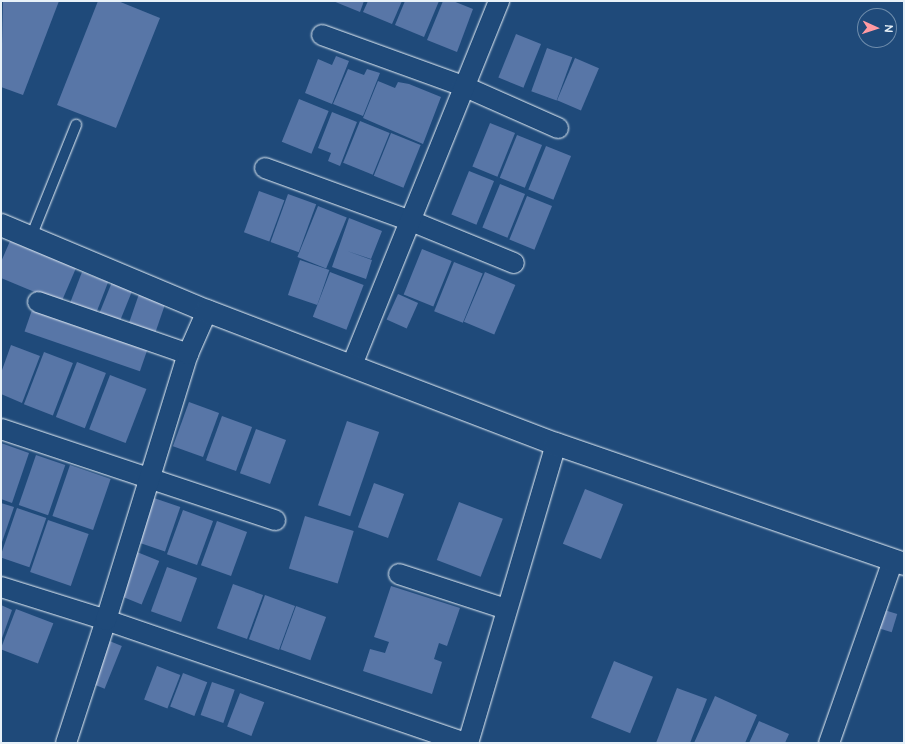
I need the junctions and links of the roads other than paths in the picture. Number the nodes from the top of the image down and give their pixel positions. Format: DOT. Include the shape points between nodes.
graph roads {
  1 [pos="499,1"];
  2 [pos="322,35"];
  3 [pos="463,86"];
  4 [pos="76,125"];
  5 [pos="558,128"];
  6 [pos="265,168"];
  7 [pos="411,221"];
  8 [pos="1,225"];
  9 [pos="31,237"];
  10 [pos="514,263"];
  11 [pos="38,302"];
  12 [pos="207,311"];
  13 [pos="188,354"];
  14 [pos="352,365"];
  15 [pos="1,428"];
  16 [pos="556,444"];
  17 [pos="151,478"];
  18 [pos="275,520"];
  19 [pos="898,562"];
  20 [pos="398,574"];
  21 [pos="1,588"];
  22 [pos="506,609"];
  23 [pos="106,620"];
  24 [pos="66,743"];
  25 [pos="465,743"];
  26 [pos="468,743"];
  27 [pos="829,743"];
  1 -- 3 [label="street"];
  2 -- 3 [label="street"];
  3 -- 5 [label="street"];
  3 -- 7 [label="street"];
  4 -- 9 [label="lane"];
  6 -- 7 [label="street"];
  7 -- 10 [label="street"];
  7 -- 14 [label="street"];
  8 -- 9 [label="street"];
  9 -- 12 [label="street"];
  11 -- 13 [label="street"];
  12 -- 13 [label="street"];
  12 -- 14 [label="street"];
  13 -- 17 [label="street"];
  14 -- 16 [label="street"];
  15 -- 17 [label="street"];
  16 -- 19 [label="street"];
  16 -- 22 [label="street"];
  17 -- 18 [label="street"];
  17 -- 23 [label="street"];
  19 -- 27 [label="street"];
  20 -- 22 [label="street"];
  21 -- 23 [label="street"];
  22 -- 26 [label="street"];
  23 -- 24 [label="street"];
  23 -- 25 [label="street"];
}
